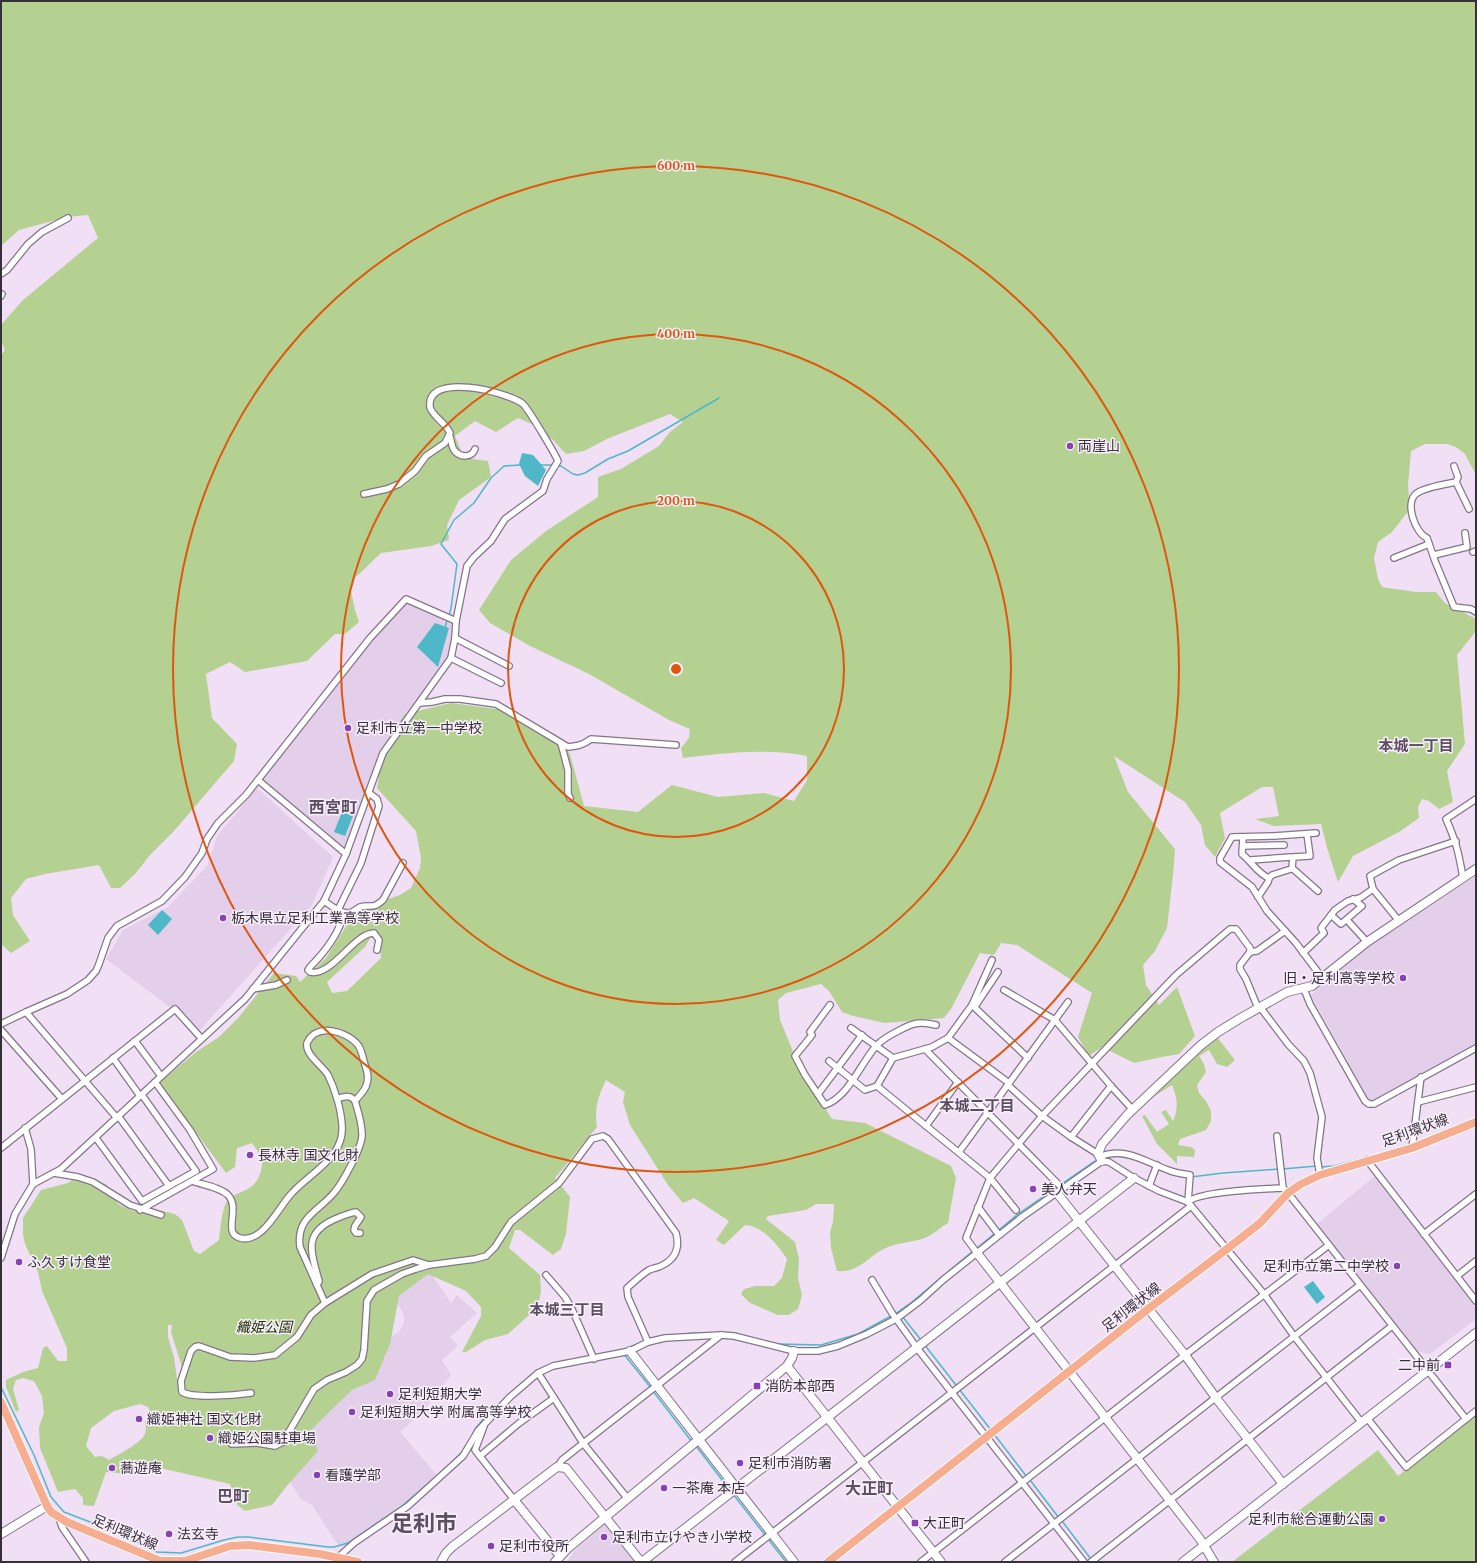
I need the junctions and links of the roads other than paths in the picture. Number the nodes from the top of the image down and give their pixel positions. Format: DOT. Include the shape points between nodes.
graph roads {
  1 [pos="68,218"];
  2 [pos="1,274"];
  3 [pos="449,435"];
  4 [pos="475,449"];
  5 [pos="1454,466"];
  6 [pos="1456,482"];
  7 [pos="364,494"];
  8 [pos="1469,509"];
  9 [pos="1465,533"];
  10 [pos="1429,544"];
  11 [pos="1434,555"];
  12 [pos="1394,558"];
  13 [pos="1476,612"];
  14 [pos="456,621"];
  15 [pos="455,638"];
  16 [pos="451,658"];
  17 [pos="509,666"];
  18 [pos="501,683"];
  19 [pos="420,703"];
  20 [pos="561,743"];
  21 [pos="676,745"];
  22 [pos="258,780"];
  23 [pos="368,794"];
  24 [pos="570,798"];
  25 [pos="1476,798"];
  26 [pos="1316,833"];
  27 [pos="1308,834"];
  28 [pos="1243,837"];
  29 [pos="1456,841"];
  30 [pos="1284,845"];
  31 [pos="1243,846"];
  32 [pos="346,854"];
  33 [pos="1291,857"];
  34 [pos="1250,860"];
  35 [pos="403,863"];
  36 [pos="1292,868"];
  37 [pos="1476,869"];
  38 [pos="1269,878"];
  39 [pos="1463,878"];
  40 [pos="1373,888"];
  41 [pos="1318,890"];
  42 [pos="1258,897"];
  43 [pos="1354,899"];
  44 [pos="324,901"];
  45 [pos="338,910"];
  46 [pos="344,913"];
  47 [pos="1331,915"];
  48 [pos="1347,920"];
  49 [pos="1399,921"];
  50 [pos="1285,931"];
  51 [pos="1367,942"];
  52 [pos="378,950"];
  53 [pos="1250,952"];
  54 [pos="1303,952"];
  55 [pos="992,960"];
  56 [pos="998,972"];
  57 [pos="1323,979"];
  58 [pos="287,980"];
  59 [pos="253,989"];
  60 [pos="1304,989"];
  61 [pos="1004,990"];
  62 [pos="1068,1002"];
  63 [pos="830,1005"];
  64 [pos="972,1006"];
  65 [pos="1259,1007"];
  66 [pos="26,1012"];
  67 [pos="1056,1020"];
  68 [pos="1,1024"];
  69 [pos="936,1025"];
  70 [pos="851,1028"];
  71 [pos="1,1030"];
  72 [pos="862,1035"];
  73 [pos="201,1038"];
  74 [pos="948,1038"];
  75 [pos="135,1041"];
  76 [pos="876,1046"];
  77 [pos="1476,1048"];
  78 [pos="924,1049"];
  79 [pos="113,1058"];
  80 [pos="894,1058"];
  81 [pos="1028,1058"];
  82 [pos="829,1061"];
  83 [pos="1091,1063"];
  84 [pos="837,1068"];
  85 [pos="161,1076"];
  86 [pos="1421,1078"];
  87 [pos="85,1080"];
  88 [pos="853,1081"];
  89 [pos="155,1082"];
  90 [pos="958,1082"];
  91 [pos="1009,1084"];
  92 [pos="877,1086"];
  93 [pos="1111,1086"];
  94 [pos="1476,1087"];
  95 [pos="818,1094"];
  96 [pos="141,1096"];
  97 [pos="62,1099"];
  98 [pos="337,1099"];
  99 [pos="354,1101"];
  100 [pos="1418,1102"];
  101 [pos="1133,1110"];
  102 [pos="988,1112"];
  103 [pos="1042,1116"];
  104 [pos="118,1117"];
  105 [pos="1476,1122"];
  106 [pos="926,1126"];
  107 [pos="25,1128"];
  108 [pos="1277,1136"];
  109 [pos="1071,1137"];
  110 [pos="96,1138"];
  111 [pos="1018,1144"];
  112 [pos="1412,1146"];
  113 [pos="1,1148"];
  114 [pos="959,1152"];
  115 [pos="1100,1157"];
  116 [pos="1367,1160"];
  117 [pos="1157,1165"];
  118 [pos="1319,1169"];
  119 [pos="54,1173"];
  120 [pos="990,1178"];
  121 [pos="1134,1178"];
  122 [pos="192,1181"];
  123 [pos="32,1184"];
  124 [pos="168,1186"];
  125 [pos="1149,1186"];
  126 [pos="1062,1189"];
  127 [pos="1286,1190"];
  128 [pos="1476,1194"];
  129 [pos="1189,1204"];
  130 [pos="978,1207"];
  131 [pos="140,1210"];
  132 [pos="1016,1210"];
  133 [pos="160,1215"];
  134 [pos="1078,1221"];
  135 [pos="360,1233"];
  136 [pos="1424,1234"];
  137 [pos="999,1235"];
  138 [pos="1329,1245"];
  139 [pos="1227,1249"];
  140 [pos="977,1253"];
  141 [pos="1,1258"];
  142 [pos="1476,1261"];
  143 [pos="429,1265"];
  144 [pos="1115,1265"];
  145 [pos="546,1276"];
  146 [pos="1457,1276"];
  147 [pos="872,1280"];
  148 [pos="1000,1283"];
  149 [pos="1360,1285"];
  150 [pos="317,1286"];
  151 [pos="1264,1294"];
  152 [pos="1476,1301"];
  153 [pos="325,1303"];
  154 [pos="1148,1309"];
  155 [pos="896,1319"];
  156 [pos="1392,1326"];
  157 [pos="1035,1328"];
  158 [pos="1476,1334"];
  159 [pos="721,1335"];
  160 [pos="1294,1336"];
  161 [pos="648,1342"];
  162 [pos="917,1348"];
  163 [pos="630,1351"];
  164 [pos="794,1351"];
  165 [pos="1185,1355"];
  166 [pos="594,1359"];
  167 [pos="787,1366"];
  168 [pos="1070,1372"];
  169 [pos="1427,1372"];
  170 [pos="538,1373"];
  171 [pos="1326,1378"];
  172 [pos="657,1385"];
  173 [pos="951,1392"];
  174 [pos="251,1393"];
  175 [pos="554,1398"];
  176 [pos="1216,1398"];
  177 [pos="2,1405"];
  178 [pos="1476,1411"];
  179 [pos="1106,1417"];
  180 [pos="828,1418"];
  181 [pos="1466,1419"];
  182 [pos="1365,1420"];
  183 [pos="486,1423"];
  184 [pos="987,1438"];
  185 [pos="699,1439"];
  186 [pos="1248,1439"];
  187 [pos="583,1443"];
  188 [pos="232,1444"];
  189 [pos="480,1456"];
  190 [pos="1137,1459"];
  191 [pos="863,1463"];
  192 [pos="557,1467"];
  193 [pos="1023,1482"];
  194 [pos="1283,1484"];
  195 [pos="737,1488"];
  196 [pos="628,1499"];
  197 [pos="1169,1500"];
  198 [pos="514,1501"];
  199 [pos="47,1506"];
  200 [pos="897,1507"];
  201 [pos="606,1517"];
  202 [pos="59,1518"];
  203 [pos="1055,1524"];
  204 [pos="772,1533"];
  205 [pos="1,1534"];
  206 [pos="1203,1546"];
  207 [pos="934,1552"];
  208 [pos="557,1559"];
  209 [pos="335,1560"];
  210 [pos="186,1561"];
  211 [pos="84,1562"];
  212 [pos="160,1562"];
  213 [pos="358,1562"];
  214 [pos="441,1562"];
  215 [pos="642,1562"];
  216 [pos="735,1562"];
  217 [pos="794,1562"];
  218 [pos="828,1562"];
  219 [pos="921,1562"];
  220 [pos="941,1562"];
  221 [pos="1005,1562"];
  222 [pos="1084,1562"];
  223 [pos="1091,1562"];
  224 [pos="1183,1562"];
  225 [pos="1214,1562"];
  1 -- 2 [label="street" via="47,229 28,244"];
  3 -- 4 [label="street" via="458,454 467,456 473,454"];
  3 -- 7 [label="street" via="445,443 426,456 415,471 399,484"];
  3 -- 14 [label="street" via="448,429 430,410 430,401 434,394 446,388 489,391 524,405 558,461 543,491 505,519 491,540 467,566"];
  5 -- 6 [label="street" via="1458,477"];
  6 -- 8 [label="street"];
  6 -- 10 [label="street" via="1418,492 1413,498 1413,519"];
  9 -- 11 [label="street" via="1467,547"];
  10 -- 11 [label="street"];
  10 -- 12 [label="street"];
  11 -- 13 [label="street" via="1434,561 1454,607"];
  14 -- 15 [label="street"];
  14 -- 22 [label="street" via="406,599 370,638"];
  15 -- 16 [label="street"];
  15 -- 17 [label="street"];
  16 -- 18 [label="street"];
  16 -- 19 [label="street"];
  19 -- 20 [label="street" via="452,699 496,704"];
  19 -- 23 [label="street" via="384,753"];
  20 -- 21 [label="street" via="578,746 591,739"];
  20 -- 24 [label="street" via="568,770"];
  22 -- 32 [label="street"];
  22 -- 66 [label="street" via="218,823 202,853 172,892 162,901 117,926 108,938 96,971 88,980 66,994"];
  23 -- 32 [label="street"];
  23 -- 45 [label="street" via="377,799 379,806 361,863"];
  25 -- 29 [label="street" via="1446,819"];
  26 -- 27 [label="street"];
  27 -- 28 [label="street"];
  27 -- 36 [label="street" via="1310,856 1294,857"];
  28 -- 31 [label="street"];
  28 -- 42 [label="street" via="1232,837 1220,862 1247,882"];
  29 -- 39 [label="street"];
  29 -- 40 [label="street" via="1399,860 1370,876"];
  30 -- 31 [label="street"];
  31 -- 34 [label="street" via="1242,854"];
  32 -- 44 [label="street"];
  33 -- 34 [label="street"];
  34 -- 38 [label="street"];
  35 -- 46 [label="street" via="378,905"];
  36 -- 38 [label="street"];
  36 -- 41 [label="street"];
  37 -- 39 [label="street"];
  38 -- 42 [label="street"];
  39 -- 49 [label="street"];
  40 -- 43 [label="street" via="1360,898"];
  40 -- 49 [label="street"];
  42 -- 50 [label="street"];
  43 -- 47 [label="street"];
  43 -- 48 [label="street" via="1362,906"];
  44 -- 45 [label="street"];
  44 -- 59 [label="street"];
  45 -- 46 [label="street"];
  46 -- 52 [label="street" via="324,953 308,970 313,973 331,965 369,933 377,936"];
  47 -- 48 [label="street" via="1341,924"];
  47 -- 54 [label="street" via="1322,928 1324,933"];
  48 -- 51 [label="street"];
  49 -- 51 [label="street"];
  50 -- 53 [label="street" via="1256,951"];
  50 -- 54 [label="street"];
  51 -- 57 [label="street"];
  53 -- 65 [label="street" via="1240,969"];
  53 -- 83 [label="street" via="1250,948 1236,929 1230,929 1176,975"];
  54 -- 57 [label="street"];
  55 -- 64 [label="street"];
  56 -- 64 [label="street"];
  57 -- 60 [label="street"];
  58 -- 59 [label="street"];
  59 -- 73 [label="street"];
  60 -- 65 [label="street" via="1287,992"];
  60 -- 86 [label="street" via="1310,1004 1367,1103 1374,1104"];
  61 -- 67 [label="street"];
  62 -- 67 [label="street"];
  63 -- 95 [label="street" via="810,1032 812,1035 794,1056"];
  64 -- 74 [label="street"];
  64 -- 81 [label="street"];
  65 -- 101 [label="street" via="1201,1045"];
  65 -- 118 [label="street" via="1304,1061 1310,1073 1322,1117"];
  66 -- 68 [label="street"];
  66 -- 87 [label="street"];
  67 -- 81 [label="street"];
  67 -- 83 [label="street"];
  69 -- 76 [label="street" via="912,1023 883,1039"];
  70 -- 72 [label="street"];
  71 -- 97 [label="street"];
  72 -- 76 [label="street"];
  72 -- 84 [label="street"];
  73 -- 75 [label="street" via="175,1009"];
  73 -- 85 [label="street"];
  74 -- 78 [label="street"];
  74 -- 91 [label="street"];
  75 -- 79 [label="street"];
  75 -- 85 [label="street"];
  76 -- 80 [label="street"];
  76 -- 88 [label="street"];
  77 -- 86 [label="street"];
  78 -- 80 [label="street"];
  78 -- 90 [label="street"];
  79 -- 87 [label="street"];
  79 -- 96 [label="street"];
  80 -- 92 [label="street"];
  81 -- 91 [label="street"];
  82 -- 84 [label="street"];
  83 -- 93 [label="street"];
  83 -- 103 [label="street"];
  84 -- 88 [label="street"];
  84 -- 95 [label="street"];
  85 -- 89 [label="street"];
  86 -- 100 [label="street"];
  87 -- 97 [label="street"];
  87 -- 104 [label="street"];
  88 -- 92 [label="street" via="865,1090"];
  88 -- 95 [label="street" via="832,1102 825,1105"];
  89 -- 96 [label="street"];
  89 -- 122 [label="street" via="190,1130 213,1169"];
  90 -- 102 [label="street"];
  90 -- 106 [label="street"];
  91 -- 102 [label="street"];
  91 -- 103 [label="street"];
  92 -- 106 [label="street"];
  93 -- 101 [label="street"];
  93 -- 109 [label="street"];
  94 -- 100 [label="street"];
  96 -- 104 [label="street"];
  96 -- 124 [label="street" via="196,1171"];
  97 -- 107 [label="street"];
  98 -- 99 [label="street" via="345,1096"];
  98 -- 99 [label="street" via="328,1075 308,1051 309,1039 323,1031 344,1034 359,1047 368,1081"];
  98 -- 122 [label="street" via="342,1123 342,1135 338,1146 322,1167 283,1202 264,1230 256,1236 248,1239 238,1238 231,1223 234,1205 229,1196 223,1191"];
  99 -- 150 [label="street" via="363,1135 357,1154 334,1194 310,1215 300,1232 300,1247"];
  100 -- 112 [label="street"];
  101 -- 115 [label="street" via="1102,1144"];
  102 -- 111 [label="street"];
  102 -- 114 [label="street"];
  103 -- 109 [label="street"];
  103 -- 111 [label="street"];
  104 -- 110 [label="street"];
  104 -- 124 [label="street"];
  105 -- 112 [label="main road, 足利環状線"];
  106 -- 114 [label="street"];
  107 -- 113 [label="street"];
  107 -- 123 [label="street" via="30,1149"];
  108 -- 127 [label="street"];
  109 -- 115 [label="street"];
  110 -- 119 [label="street"];
  110 -- 124 [label="street" via="142,1202"];
  111 -- 120 [label="street"];
  111 -- 126 [label="street"];
  112 -- 116 [label="main road, 足利環状線"];
  114 -- 120 [label="street"];
  115 -- 117 [label="street" via="1110,1152 1134,1156"];
  115 -- 121 [label="street"];
  115 -- 126 [label="street"];
  116 -- 118 [label="main road, 足利環状線"];
  116 -- 136 [label="street"];
  117 -- 125 [label="street"];
  117 -- 129 [label="street" via="1190,1175"];
  118 -- 127 [label="main road, 足利環状線" via="1301,1184"];
  119 -- 123 [label="street"];
  119 -- 131 [label="street" via="93,1182"];
  120 -- 130 [label="street"];
  120 -- 132 [label="street"];
  121 -- 125 [label="street"];
  121 -- 134 [label="street"];
  122 -- 131 [label="street"];
  123 -- 141 [label="street" via="15,1214"];
  125 -- 129 [label="street"];
  126 -- 134 [label="street"];
  126 -- 137 [label="street"];
  127 -- 129 [label="street" via="1214,1194 1193,1198"];
  127 -- 138 [label="street"];
  127 -- 139 [label="main road, 足利環状線" via="1263,1220"];
  128 -- 136 [label="street"];
  129 -- 139 [label="street"];
  129 -- 144 [label="street"];
  130 -- 137 [label="street"];
  130 -- 140 [label="street" via="966,1238"];
  131 -- 133 [label="street"];
  134 -- 144 [label="street"];
  134 -- 148 [label="street"];
  135 -- 150 [label="street" via="354,1230 361,1217 356,1212 317,1230 311,1247 319,1282"];
  136 -- 146 [label="street"];
  137 -- 140 [label="street"];
  138 -- 149 [label="street"];
  138 -- 151 [label="street"];
  139 -- 151 [label="street"];
  139 -- 154 [label="main road, 足利環状線"];
  140 -- 148 [label="street"];
  140 -- 155 [label="street"];
  142 -- 146 [label="street"];
  143 -- 153 [label="street" via="413,1260 372,1274"];
  143 -- 161 [label="street" via="486,1256 511,1222 559,1183 592,1140 603,1136 608,1139 672,1227 678,1242 677,1252 672,1259 650,1270 627,1288 628,1297"];
  143 -- 188 [label="street" via="402,1274 374,1290 366,1301 362,1359 346,1372 326,1380 314,1389 283,1442 275,1446 257,1443"];
  144 -- 154 [label="street"];
  144 -- 157 [label="street"];
  145 -- 166 [label="street" via="571,1307"];
  146 -- 152 [label="street"];
  147 -- 155 [label="street"];
  148 -- 157 [label="street"];
  148 -- 162 [label="street"];
  149 -- 156 [label="street"];
  149 -- 160 [label="street"];
  150 -- 153 [label="street"];
  151 -- 160 [label="street"];
  151 -- 165 [label="street"];
  153 -- 174 [label="street" via="311,1315 297,1337 275,1355 254,1358 230,1357 199,1346 191,1351 181,1381 182,1392 187,1395"];
  154 -- 165 [label="street"];
  154 -- 168 [label="main road, 足利環状線"];
  155 -- 162 [label="street"];
  155 -- 164 [label="street" via="838,1346 818,1351"];
  156 -- 169 [label="street"];
  156 -- 171 [label="street"];
  157 -- 168 [label="street"];
  157 -- 173 [label="street"];
  158 -- 169 [label="street"];
  159 -- 161 [label="street" via="672,1337"];
  159 -- 164 [label="street"];
  159 -- 172 [label="street"];
  160 -- 171 [label="street"];
  160 -- 176 [label="street"];
  161 -- 163 [label="street"];
  162 -- 173 [label="street"];
  162 -- 180 [label="street"];
  163 -- 166 [label="street"];
  163 -- 172 [label="street"];
  164 -- 167 [label="street"];
  165 -- 176 [label="street"];
  165 -- 179 [label="street"];
  166 -- 170 [label="street" via="553,1366"];
  167 -- 180 [label="street"];
  167 -- 185 [label="street"];
  168 -- 179 [label="street"];
  168 -- 184 [label="main road, 足利環状線"];
  169 -- 181 [label="street"];
  169 -- 182 [label="street"];
  170 -- 175 [label="street"];
  170 -- 183 [label="street" via="510,1397"];
  171 -- 182 [label="street"];
  171 -- 186 [label="street"];
  172 -- 185 [label="street"];
  172 -- 187 [label="street"];
  173 -- 184 [label="street"];
  173 -- 191 [label="street"];
  175 -- 187 [label="street"];
  175 -- 189 [label="street"];
  176 -- 186 [label="street"];
  176 -- 190 [label="street"];
  177 -- 199 [label="main road, 足利環状線"];
  178 -- 181 [label="street"];
  179 -- 190 [label="street"];
  179 -- 193 [label="street"];
  180 -- 191 [label="street"];
  180 -- 195 [label="street"];
  181 -- 182 [label="street" via="1406,1467"];
  182 -- 194 [label="street"];
  183 -- 189 [label="street" via="475,1450"];
  183 -- 209 [label="street" via="463,1456 408,1506 354,1543"];
  184 -- 193 [label="street"];
  184 -- 200 [label="main road, 足利環状線"];
  185 -- 195 [label="street"];
  185 -- 196 [label="street"];
  186 -- 194 [label="street"];
  186 -- 197 [label="street"];
  187 -- 192 [label="street"];
  187 -- 196 [label="street"];
  189 -- 198 [label="street"];
  190 -- 197 [label="street"];
  190 -- 203 [label="street"];
  191 -- 200 [label="street"];
  191 -- 204 [label="street"];
  192 -- 198 [label="street"];
  192 -- 201 [label="street" via="566,1468"];
  193 -- 203 [label="street"];
  193 -- 207 [label="street"];
  194 -- 206 [label="street"];
  195 -- 204 [label="street"];
  195 -- 215 [label="street"];
  196 -- 201 [label="street"];
  197 -- 206 [label="street" via="1200,1538"];
  197 -- 223 [label="street"];
  198 -- 208 [label="street"];
  198 -- 214 [label="street" via="452,1547"];
  199 -- 202 [label="main road, 足利環状線"];
  199 -- 205 [label="street"];
  200 -- 207 [label="street"];
  200 -- 218 [label="main road, 足利環状線"];
  201 -- 208 [label="street"];
  201 -- 215 [label="street"];
  202 -- 211 [label="street"];
  202 -- 212 [label="main road, 足利環状線"];
  203 -- 221 [label="street"];
  203 -- 222 [label="street"];
  204 -- 216 [label="street"];
  204 -- 217 [label="street"];
  206 -- 224 [label="street"];
  206 -- 225 [label="street"];
  207 -- 219 [label="street"];
  207 -- 220 [label="street"];
  209 -- 210 [label="main road, 足利環状線" via="290,1550 239,1545"];
  209 -- 213 [label="main road, 足利環状線"];
  210 -- 212 [label="main road, 足利環状線"];
}
